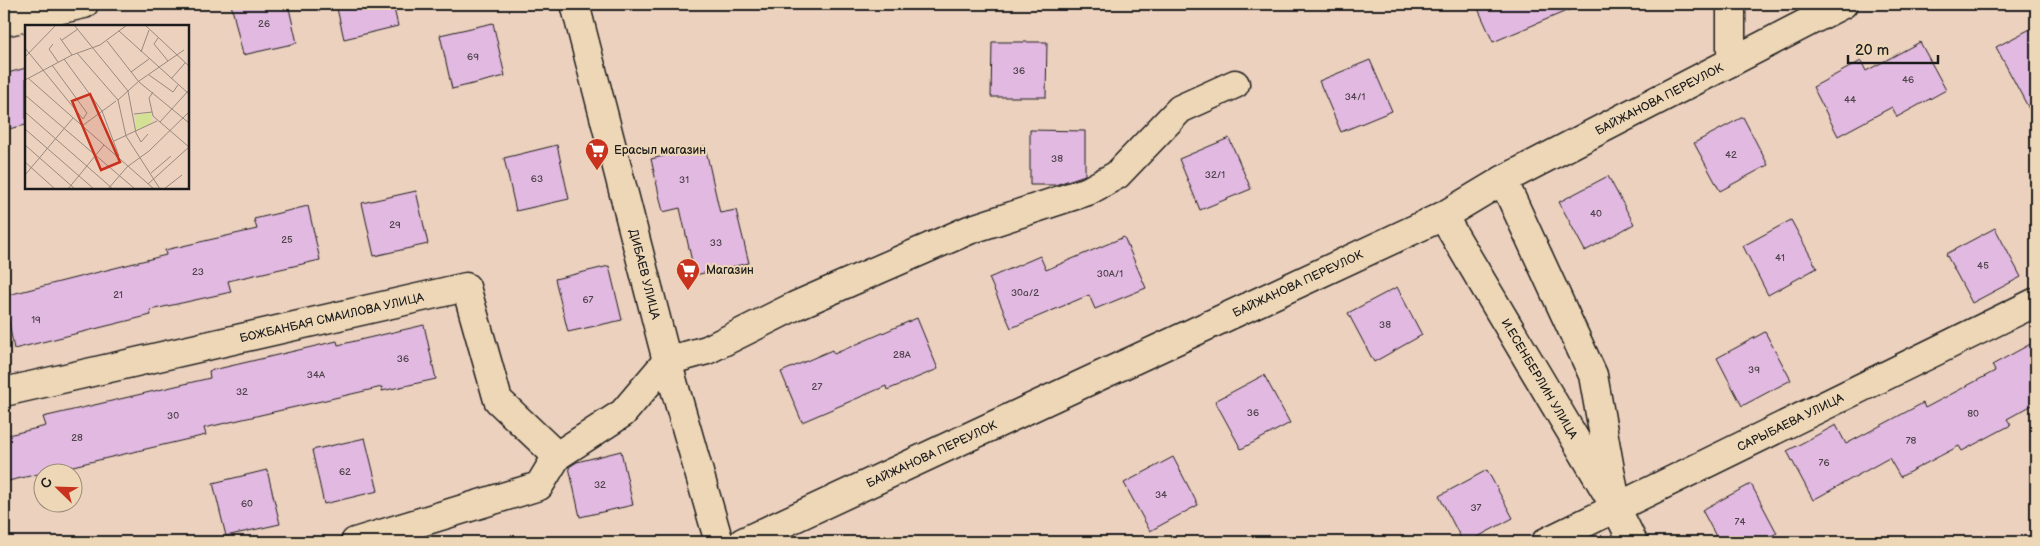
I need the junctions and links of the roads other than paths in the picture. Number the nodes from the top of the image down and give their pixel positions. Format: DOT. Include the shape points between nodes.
graph roads {
  1 [pos="84,4"];
  2 [pos="575,4"];
  3 [pos="1731,4"];
  4 [pos="1843,4"];
  5 [pos="4,22"];
  6 [pos="1732,61"];
  7 [pos="1235,84"];
  8 [pos="1503,180"];
  9 [pos="1443,216"];
  10 [pos="2036,302"];
  11 [pos="667,361"];
  12 [pos="4,392"];
  13 [pos="557,456"];
  14 [pos="1616,508"];
  15 [pos="355,542"];
  16 [pos="718,542"];
  17 [pos="744,542"];
  18 [pos="1546,542"];
  19 [pos="1634,542"];
  1 -- 5 [label="street"];
  2 -- 11 [label="street, ДИБАЕВ УЛИЦА"];
  3 -- 6 [label="street"];
  4 -- 6 [label="street, БАЙЖАНОВА ПЕРЕУЛОК"];
  6 -- 8 [label="street, БАЙЖАНОВА ПЕРЕУЛОК"];
  7 -- 11 [label="street" via="1180,109 1117,175 1088,191 961,234 795,306 707,350"];
  8 -- 9 [label="street, БАЙЖАНОВА ПЕРЕУЛОК"];
  8 -- 14 [label="street" via="1594,375"];
  9 -- 14 [label="street, И.ЕСЕНБЕРЛИН УЛИЦА"];
  9 -- 17 [label="street, БАЙЖАНОВА ПЕРЕУЛОК"];
  10 -- 14 [label="street, САРЫБАЕВА УЛИЦА"];
  11 -- 13 [label="street" via="623,413"];
  11 -- 16 [label="street, ДИБАЕВ УЛИЦА"];
  12 -- 13 [label="street, БОЖБАНБАЯ СМАИЛОВА УЛИЦА" via="466,287 498,400"];
  13 -- 15 [label="street" via="539,486"];
  14 -- 18 [label="street, САРЫБАЕВА УЛИЦА"];
  14 -- 19 [label="street, И.ЕСЕНБЕРЛИН УЛИЦА"];
}
